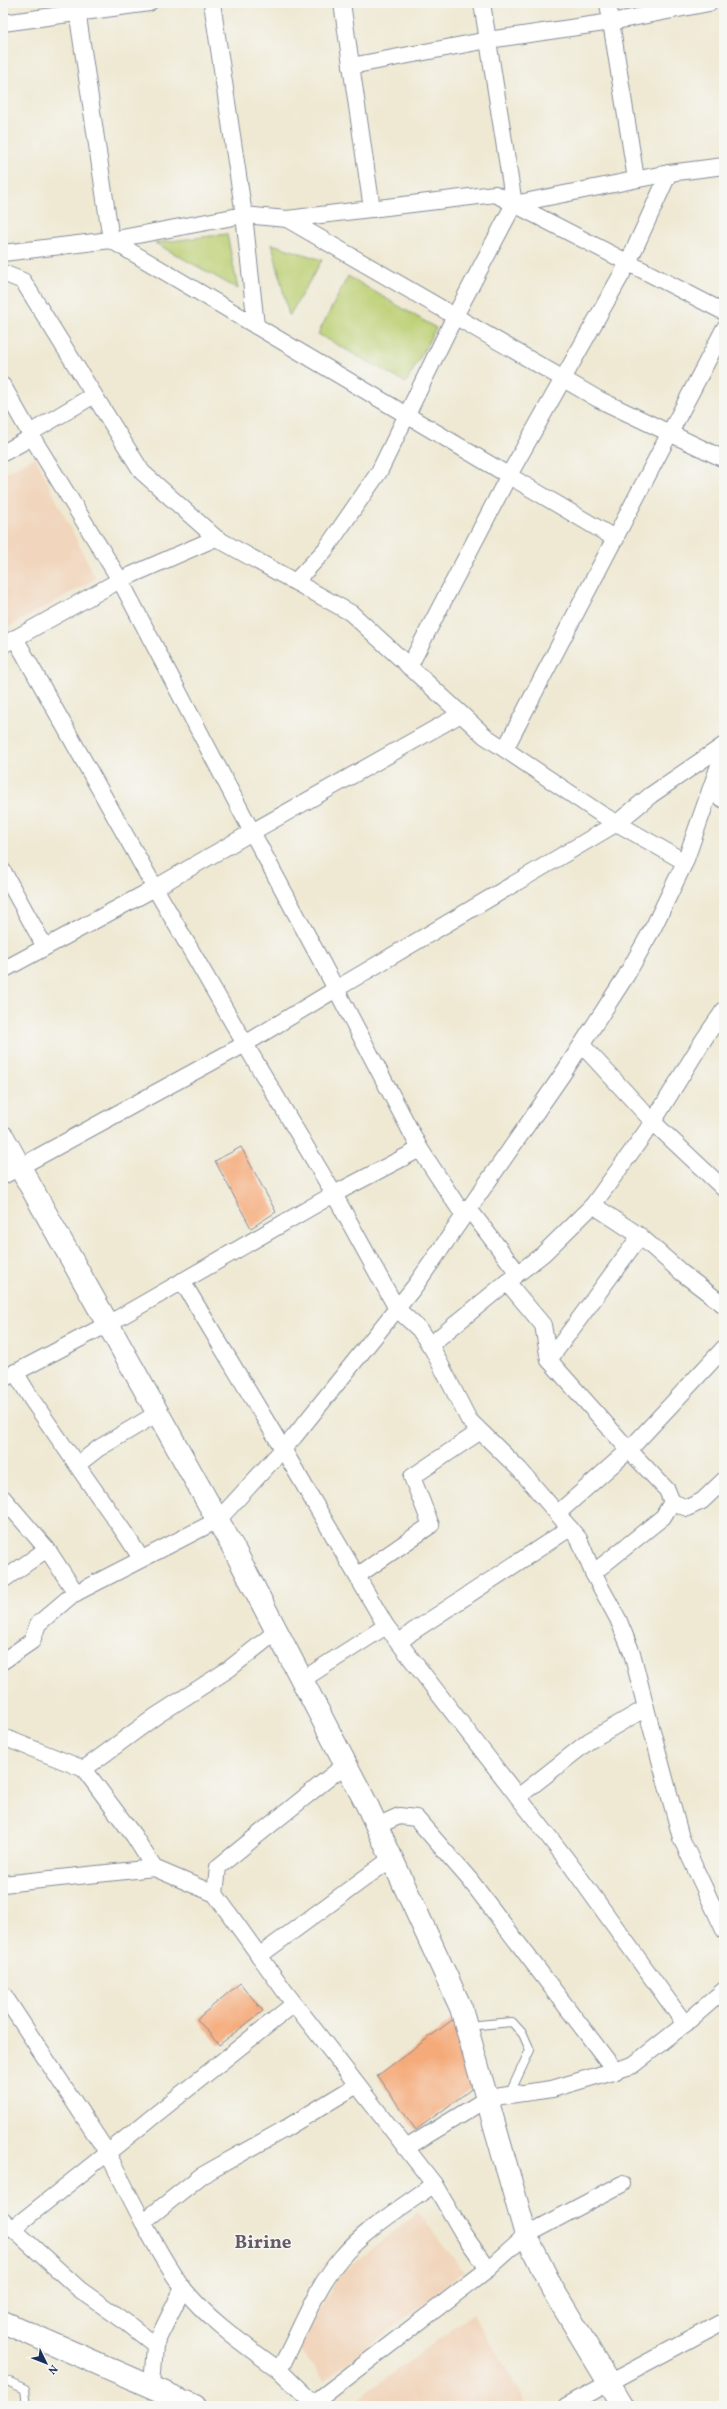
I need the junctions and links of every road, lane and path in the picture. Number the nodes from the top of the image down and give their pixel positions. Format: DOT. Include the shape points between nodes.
graph roads {
  1 [pos="149,3"];
  2 [pos="212,3"];
  3 [pos="342,3"];
  4 [pos="482,3"];
  5 [pos="608,3"];
  6 [pos="709,3"];
  7 [pos="77,8"];
  8 [pos="611,22"];
  9 [pos="3,23"];
  10 [pos="488,40"];
  11 [pos="351,66"];
  12 [pos="724,166"];
  13 [pos="669,173"];
  14 [pos="636,179"];
  15 [pos="514,204"];
  16 [pos="372,208"];
  17 [pos="244,215"];
  18 [pos="286,219"];
  19 [pos="110,240"];
  20 [pos="3,253"];
  21 [pos="628,263"];
  22 [pos="3,273"];
  23 [pos="724,312"];
  24 [pos="455,316"];
  25 [pos="256,326"];
  26 [pos="724,329"];
  27 [pos="564,379"];
  28 [pos="3,386"];
  29 [pos="94,394"];
  30 [pos="406,414"];
  31 [pos="669,433"];
  32 [pos="31,435"];
  33 [pos="3,453"];
  34 [pos="724,459"];
  35 [pos="509,475"];
  36 [pos="216,538"];
  37 [pos="616,539"];
  38 [pos="120,580"];
  39 [pos="294,582"];
  40 [pos="9,642"];
  41 [pos="409,667"];
  42 [pos="461,714"];
  43 [pos="724,745"];
  44 [pos="505,749"];
  45 [pos="724,751"];
  46 [pos="710,791"];
  47 [pos="724,800"];
  48 [pos="617,823"];
  49 [pos="252,832"];
  50 [pos="685,862"];
  51 [pos="3,872"];
  52 [pos="155,888"];
  53 [pos="45,947"];
  54 [pos="3,970"];
  55 [pos="336,989"];
  56 [pos="724,1010"];
  57 [pos="245,1044"];
  58 [pos="582,1045"];
  59 [pos="653,1122"];
  60 [pos="3,1137"];
  61 [pos="420,1149"];
  62 [pos="11,1171"];
  63 [pos="724,1190"];
  64 [pos="334,1194"];
  65 [pos="593,1205"];
  66 [pos="467,1212"];
  67 [pos="640,1236"];
  68 [pos="513,1277"];
  69 [pos="182,1281"];
  70 [pos="724,1305"];
  71 [pos="397,1309"];
  72 [pos="108,1324"];
  73 [pos="430,1345"];
  74 [pos="724,1348"];
  75 [pos="549,1360"];
  76 [pos="9,1376"];
  77 [pos="158,1413"];
  78 [pos="479,1432"];
  79 [pos="283,1448"];
  80 [pos="629,1450"];
  81 [pos="77,1465"];
  82 [pos="724,1480"];
  83 [pos="3,1498"];
  84 [pos="672,1502"];
  85 [pos="558,1513"];
  86 [pos="218,1520"];
  87 [pos="570,1528"];
  88 [pos="47,1549"];
  89 [pos="141,1559"];
  90 [pos="593,1573"];
  91 [pos="357,1576"];
  92 [pos="3,1580"];
  93 [pos="76,1593"];
  94 [pos="386,1626"];
  95 [pos="276,1631"];
  96 [pos="399,1643"];
  97 [pos="3,1661"];
  98 [pos="302,1680"];
  99 [pos="646,1708"];
  100 [pos="3,1737"];
  101 [pos="346,1764"];
  102 [pos="84,1769"];
  103 [pos="518,1797"];
  104 [pos="377,1826"];
  105 [pos="392,1858"];
  106 [pos="154,1868"];
  107 [pos="3,1884"];
  108 [pos="215,1894"];
  109 [pos="724,1930"];
  110 [pos="259,1956"];
  111 [pos="724,1990"];
  112 [pos="3,1994"];
  113 [pos="294,2004"];
  114 [pos="685,2024"];
  115 [pos="467,2026"];
  116 [pos="616,2072"];
  117 [pos="357,2085"];
  118 [pos="499,2097"];
  119 [pos="406,2148"];
  120 [pos="107,2152"];
  121 [pos="434,2184"];
  122 [pos="622,2184"];
  123 [pos="143,2222"];
  124 [pos="8,2225"];
  125 [pos="526,2235"];
  126 [pos="488,2269"];
  127 [pos="183,2288"];
  128 [pos="724,2321"];
  129 [pos="3,2322"];
  130 [pos="155,2345"];
  131 [pos="279,2370"];
  132 [pos="3,2378"];
  133 [pos="609,2381"];
  134 [pos="152,2386"];
  135 [pos="312,2404"];
  136 [pos="27,2406"];
  137 [pos="195,2406"];
  138 [pos="566,2406"];
  139 [pos="623,2406"];
  1 -- 7 [label="street"];
  2 -- 17 [label="street"];
  3 -- 11 [label="street"];
  4 -- 10 [label="street"];
  5 -- 8 [label="street"];
  6 -- 8 [label="street"];
  7 -- 9 [label="street"];
  7 -- 19 [label="street"];
  8 -- 10 [label="street"];
  8 -- 14 [label="street"];
  10 -- 11 [label="street"];
  10 -- 15 [label="street"];
  11 -- 16 [label="street"];
  12 -- 13 [label="street"];
  13 -- 14 [label="street"];
  13 -- 21 [label="street"];
  14 -- 15 [label="street"];
  15 -- 16 [label="street" via="495,194"];
  15 -- 21 [label="street"];
  15 -- 24 [label="street"];
  16 -- 18 [label="street"];
  17 -- 18 [label="street"];
  17 -- 19 [label="street"];
  17 -- 25 [label="street"];
  18 -- 24 [label="street"];
  19 -- 20 [label="street"];
  19 -- 25 [label="street"];
  21 -- 23 [label="street"];
  21 -- 27 [label="street"];
  22 -- 29 [label="street" via="23,281"];
  24 -- 27 [label="street"];
  24 -- 30 [label="street"];
  25 -- 30 [label="street"];
  26 -- 31 [label="street"];
  27 -- 31 [label="street" via="598,399"];
  27 -- 35 [label="street"];
  28 -- 32 [label="street"];
  29 -- 32 [label="street"];
  29 -- 36 [label="street" via="142,472"];
  30 -- 35 [label="street"];
  30 -- 39 [label="street" via="379,472 325,550"];
  31 -- 34 [label="street"];
  31 -- 37 [label="street"];
  32 -- 33 [label="street"];
  32 -- 38 [label="street"];
  35 -- 37 [label="street"];
  35 -- 41 [label="street"];
  36 -- 38 [label="street"];
  36 -- 39 [label="street"];
  37 -- 44 [label="street"];
  38 -- 40 [label="street"];
  38 -- 49 [label="street"];
  39 -- 41 [label="street" via="351,614"];
  40 -- 52 [label="street"];
  41 -- 42 [label="street"];
  42 -- 44 [label="street"];
  42 -- 49 [label="street"];
  43 -- 48 [label="street"];
  44 -- 48 [label="street"];
  45 -- 46 [label="street"];
  46 -- 47 [label="street"];
  46 -- 50 [label="street"];
  48 -- 50 [label="street"];
  48 -- 55 [label="street"];
  49 -- 52 [label="street"];
  49 -- 55 [label="street"];
  50 -- 58 [label="street" via="654,926"];
  51 -- 53 [label="street"];
  52 -- 53 [label="street"];
  52 -- 57 [label="street"];
  53 -- 54 [label="street"];
  55 -- 57 [label="street"];
  55 -- 61 [label="street"];
  56 -- 59 [label="street"];
  57 -- 62 [label="street"];
  57 -- 64 [label="street"];
  58 -- 59 [label="street"];
  58 -- 66 [label="street"];
  59 -- 63 [label="street"];
  59 -- 65 [label="street"];
  60 -- 62 [label="main road"];
  61 -- 64 [label="street"];
  61 -- 66 [label="street"];
  62 -- 72 [label="main road"];
  64 -- 69 [label="street"];
  64 -- 71 [label="street"];
  65 -- 67 [label="street"];
  65 -- 68 [label="street" via="543,1254"];
  66 -- 68 [label="street"];
  66 -- 71 [label="street"];
  67 -- 70 [label="street"];
  67 -- 75 [label="street"];
  68 -- 73 [label="street"];
  68 -- 75 [label="street" via="543,1326"];
  69 -- 72 [label="street"];
  69 -- 79 [label="street"];
  71 -- 73 [label="street" via="419,1329"];
  71 -- 79 [label="street"];
  72 -- 76 [label="street"];
  72 -- 77 [label="main road"];
  73 -- 78 [label="street" via="469,1420"];
  74 -- 80 [label="street"];
  75 -- 80 [label="street"];
  76 -- 81 [label="street" via="32,1400"];
  77 -- 81 [label="street" via="99,1448"];
  77 -- 86 [label="main road"];
  78 -- 85 [label="street" via="520,1470"];
  78 -- 91 [label="street" via="412,1477 432,1525"];
  79 -- 86 [label="street"];
  79 -- 91 [label="street"];
  80 -- 84 [label="street" via="667,1490"];
  80 -- 85 [label="street"];
  81 -- 89 [label="street"];
  82 -- 84 [label="street" via="702,1501 687,1508"];
  83 -- 88 [label="street"];
  84 -- 90 [label="street" via="663,1518"];
  85 -- 87 [label="street"];
  86 -- 89 [label="street"];
  86 -- 95 [label="main road"];
  87 -- 90 [label="street" via="579,1539"];
  87 -- 96 [label="street"];
  88 -- 92 [label="street"];
  88 -- 93 [label="street"];
  89 -- 93 [label="street"];
  90 -- 99 [label="street" via="618,1619 632,1653"];
  91 -- 94 [label="street"];
  93 -- 97 [label="street" via="38,1624 32,1641"];
  94 -- 96 [label="street"];
  94 -- 98 [label="street"];
  95 -- 98 [label="main road"];
  95 -- 102 [label="street" via="229,1669 156,1716"];
  96 -- 103 [label="street"];
  98 -- 101 [label="main road"];
  99 -- 103 [label="street" via="589,1741"];
  99 -- 109 [label="street" via="681,1838"];
  100 -- 102 [label="street"];
  101 -- 104 [label="main road"];
  101 -- 108 [label="street" via="218,1867"];
  102 -- 106 [label="street" via="134,1836"];
  103 -- 114 [label="street" via="570,1864"];
  104 -- 105 [label="main road"];
  104 -- 116 [label="street" via="399,1816 416,1818 470,1880"];
  105 -- 110 [label="street"];
  105 -- 115 [label="main road"];
  106 -- 107 [label="street"];
  106 -- 108 [label="street"];
  108 -- 110 [label="street"];
  110 -- 113 [label="street"];
  111 -- 114 [label="street"];
  112 -- 120 [label="street"];
  113 -- 117 [label="street"];
  113 -- 120 [label="street"];
  114 -- 116 [label="street" via="633,2065"];
  115 -- 118 [label="main road"];
  115 -- 118 [label="lane" via="512,2022 524,2034 530,2050"];
  116 -- 118 [label="street" via="552,2089"];
  117 -- 119 [label="street"];
  117 -- 123 [label="street" via="201,2176"];
  118 -- 119 [label="street"];
  118 -- 125 [label="main road"];
  119 -- 121 [label="street"];
  120 -- 123 [label="street"];
  120 -- 124 [label="street"];
  121 -- 126 [label="street" via="462,2232"];
  121 -- 131 [label="street" via="364,2236 341,2258 312,2301"];
  122 -- 125 [label="street"];
  123 -- 127 [label="street" via="163,2259"];
  124 -- 130 [label="street" via="79,2289"];
  125 -- 126 [label="street"];
  125 -- 133 [label="main road" via="552,2288"];
  126 -- 135 [label="street"];
  127 -- 130 [label="street"];
  127 -- 131 [label="street" via="215,2321"];
  128 -- 133 [label="street"];
  129 -- 134 [label="main road"];
  130 -- 134 [label="street"];
  131 -- 135 [label="street"];
  132 -- 136 [label="lane" via="25,2389"];
  133 -- 138 [label="street"];
  133 -- 139 [label="main road"];
  134 -- 137 [label="main road"];
}
